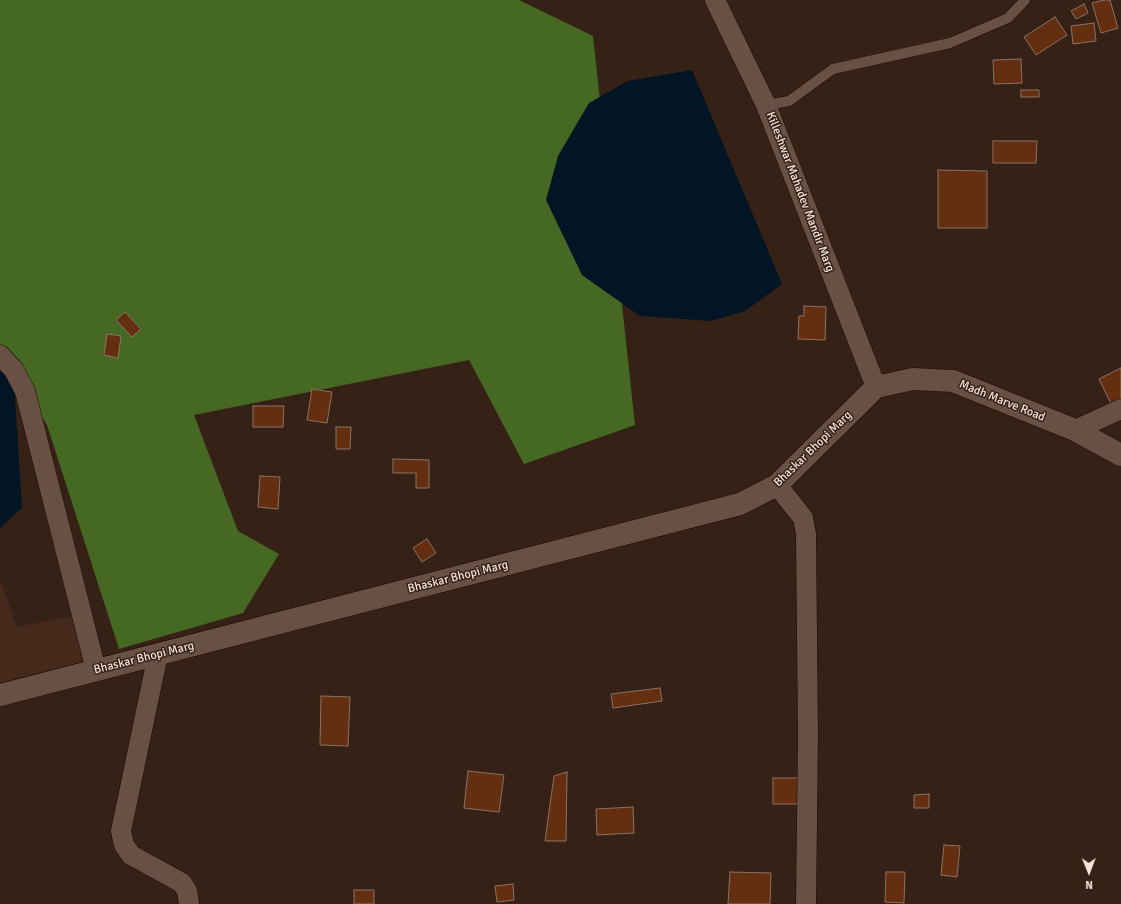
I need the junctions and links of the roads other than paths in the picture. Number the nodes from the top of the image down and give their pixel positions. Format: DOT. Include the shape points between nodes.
graph roads {
  1 [pos="714,0"];
  2 [pos="1025,0"];
  3 [pos="766,105"];
  4 [pos="0,355"];
  5 [pos="876,387"];
  6 [pos="1121,410"];
  7 [pos="1075,430"];
  8 [pos="1121,455"];
  9 [pos="777,485"];
  10 [pos="158,654"];
  11 [pos="96,670"];
  12 [pos="0,695"];
  13 [pos="189,904"];
  14 [pos="806,904"];
  1 -- 3 [label="street, Killeshwar Mahadev Mandir Marg"];
  2 -- 3 [label="lane" via="1008,18 950,43 833,69 789,101"];
  3 -- 5 [label="street, Killeshwar Mahadev Mandir Marg"];
  4 -- 11 [label="street" via="14,370 25,391"];
  5 -- 7 [label="street, Madh Marve Road" via="913,379 953,381"];
  5 -- 9 [label="street, Bhaskar Bhopi Marg"];
  6 -- 7 [label="street"];
  7 -- 8 [label="street, Madh Marve Road"];
  9 -- 10 [label="street, Bhaskar Bhopi Marg" via="740,504"];
  9 -- 14 [label="street" via="803,518 806,534"];
  10 -- 11 [label="street, Bhaskar Bhopi Marg"];
  10 -- 13 [label="street" via="121,832 124,845 131,855 182,883 187,891"];
  11 -- 12 [label="street, Bhaskar Bhopi Marg"];
}
